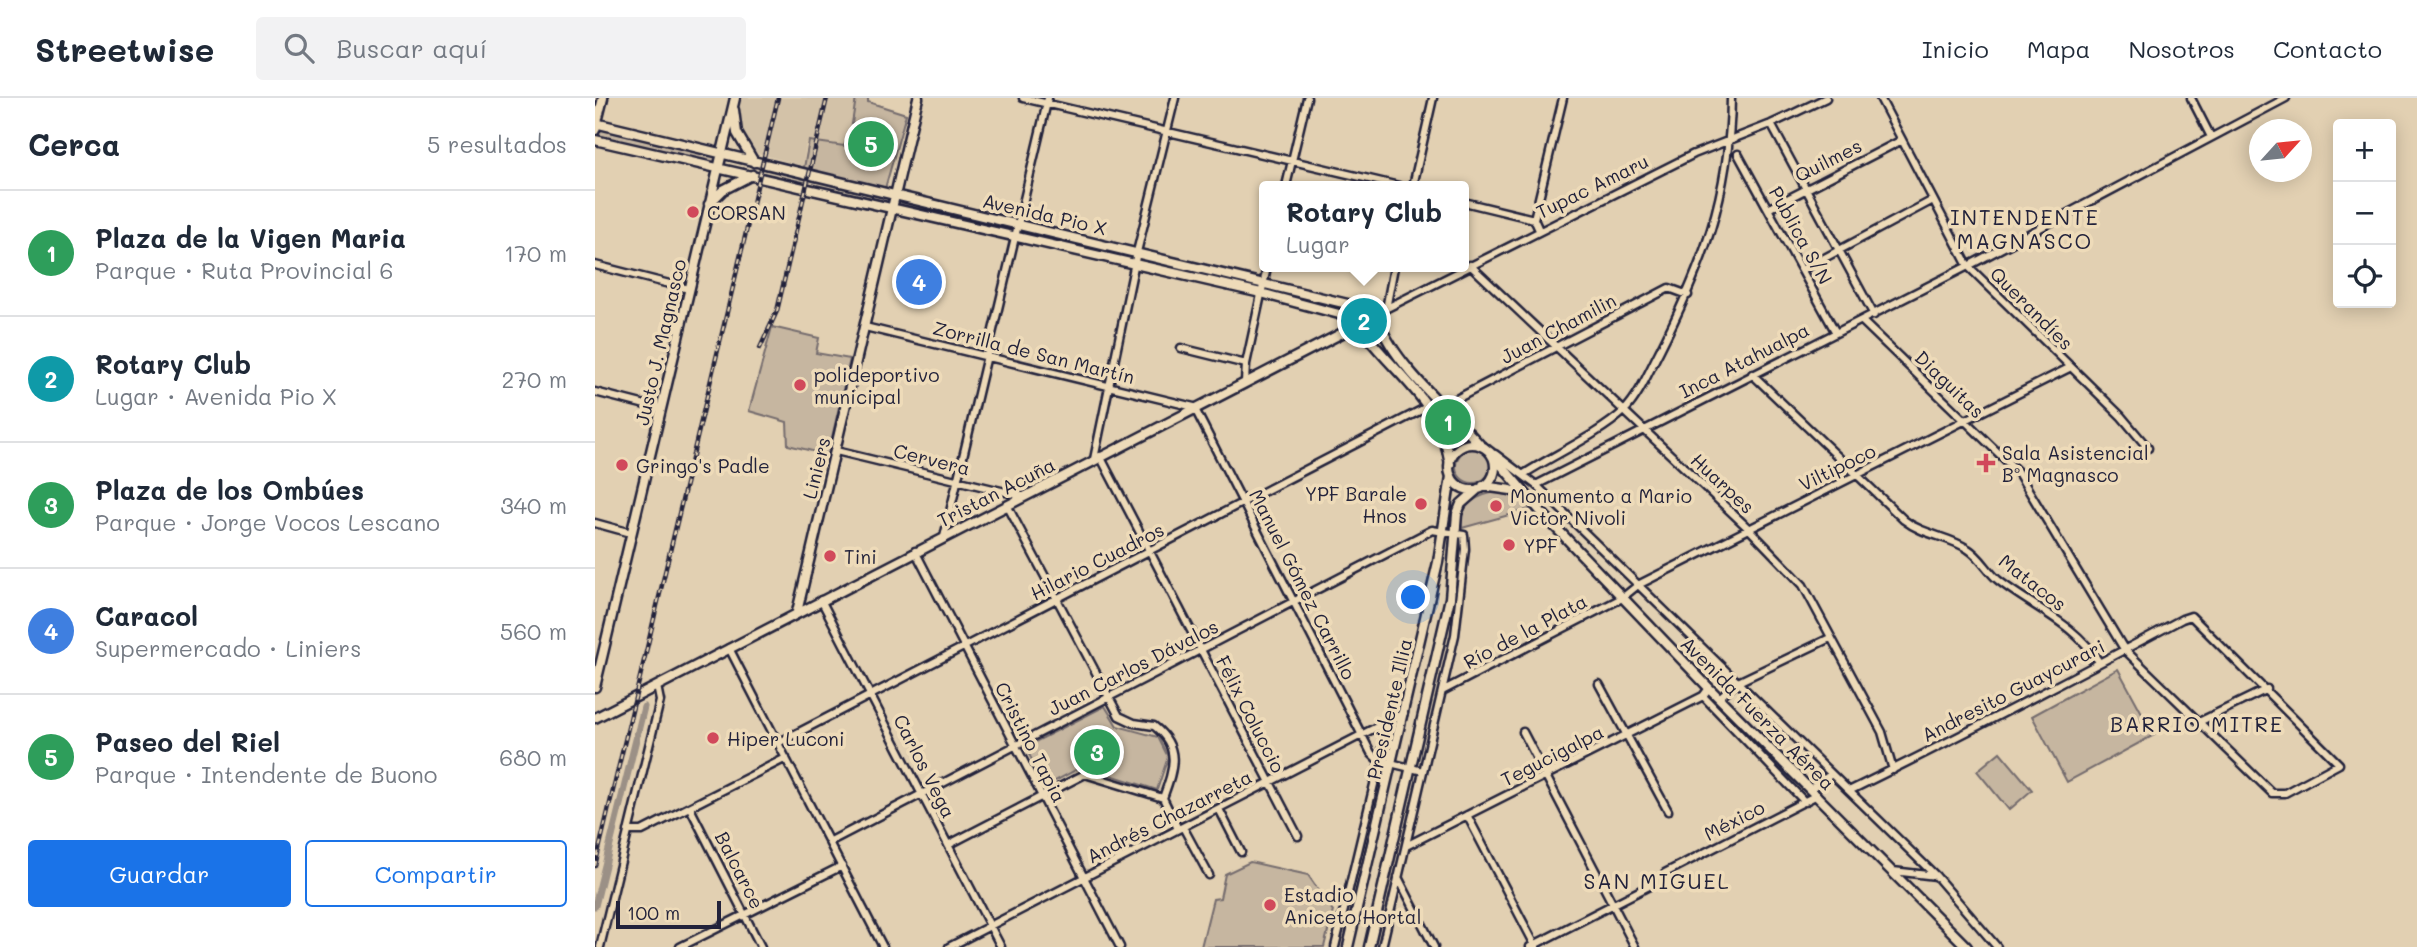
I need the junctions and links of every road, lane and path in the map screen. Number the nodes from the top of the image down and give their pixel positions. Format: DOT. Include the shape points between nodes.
graph roads {
  1 [pos="603,98"];
  2 [pos="918,98"];
  3 [pos="1023,98"];
  4 [pos="1175,98"];
  5 [pos="1307,98"];
  6 [pos="1433,98"];
  7 [pos="1563,98"];
  8 [pos="1731,98"];
  9 [pos="1826,98"];
  10 [pos="1880,98"];
  11 [pos="2191,98"];
  12 [pos="2286,98"];
  13 [pos="1048,101"];
  14 [pos="734,102"];
  15 [pos="1771,124"];
  16 [pos="596,125"];
  17 [pos="1167,131"];
  18 [pos="2211,137"];
  19 [pos="595,139"];
  20 [pos="1729,140"];
  21 [pos="1902,140"];
  22 [pos="1738,154"];
  23 [pos="721,155"];
  24 [pos="1292,161"];
  25 [pos="754,162"];
  26 [pos="718,167"];
  27 [pos="752,175"];
  28 [pos="1287,181"];
  29 [pos="1378,181"];
  30 [pos="1414,181"];
  31 [pos="1807,189"];
  32 [pos="895,195"];
  33 [pos="1933,201"];
  34 [pos="1469,203"];
  35 [pos="709,204"];
  36 [pos="892,207"];
  37 [pos="1769,209"];
  38 [pos="1534,219"];
  39 [pos="1019,224"];
  40 [pos="1539,230"];
  41 [pos="1016,236"];
  42 [pos="1839,250"];
  43 [pos="1137,252"];
  44 [pos="1135,263"];
  45 [pos="595,265"];
  46 [pos="1470,265"];
  47 [pos="1968,266"];
  48 [pos="1802,270"];
  49 [pos="1266,272"];
  50 [pos="1393,272"];
  51 [pos="1457,272"];
  52 [pos="1263,282"];
  53 [pos="689,289"];
  54 [pos="1261,293"];
  55 [pos="1688,295"];
  56 [pos="1360,307"];
  57 [pos="1386,309"];
  58 [pos="1874,314"];
  59 [pos="1378,318"];
  60 [pos="1862,321"];
  61 [pos="1351,325"];
  62 [pos="865,327"];
  63 [pos="1835,331"];
  64 [pos="1366,335"];
  65 [pos="1557,346"];
  66 [pos="1181,348"];
  67 [pos="985,356"];
  68 [pos="1246,364"];
  69 [pos="2069,368"];
  70 [pos="1752,374"];
  71 [pos="1245,382"];
  72 [pos="1109,386"];
  73 [pos="595,392"];
  74 [pos="1445,405"];
  75 [pos="1429,406"];
  76 [pos="1194,407"];
  77 [pos="661,409"];
  78 [pos="1624,411"];
  79 [pos="1965,420"];
  80 [pos="1643,429"];
  81 [pos="2148,448"];
  82 [pos="1486,449"];
  83 [pos="836,451"];
  84 [pos="1097,457"];
  85 [pos="1450,464"];
  86 [pos="1524,474"];
  87 [pos="1858,475"];
  88 [pos="1451,476"];
  89 [pos="955,481"];
  90 [pos="1536,485"];
  91 [pos="1481,487"];
  92 [pos="1022,496"];
  93 [pos="1530,499"];
  94 [pos="1243,503"];
  95 [pos="1006,504"];
  96 [pos="595,523"];
  97 [pos="1748,528"];
  98 [pos="1444,529"];
  99 [pos="1453,532"];
  100 [pos="631,533"];
  101 [pos="944,537"];
  102 [pos="915,551"];
  103 [pos="1149,551"];
  104 [pos="1638,585"];
  105 [pos="1622,598"];
  106 [pos="1057,599"];
  107 [pos="821,600"];
  108 [pos="1294,601"];
  109 [pos="797,612"];
  110 [pos="1831,638"];
  111 [pos="964,647"];
  112 [pos="729,648"];
  113 [pos="2124,649"];
  114 [pos="1200,650"];
  115 [pos="598,657"];
  116 [pos="2099,662"];
  117 [pos="1736,683"];
  118 [pos="1599,684"];
  119 [pos="657,686"];
  120 [pos="595,687"];
  121 [pos="1709,688"];
  122 [pos="2267,689"];
  123 [pos="1442,691"];
  124 [pos="871,695"];
  125 [pos="1703,696"];
  126 [pos="1107,698"];
  127 [pos="1719,698"];
  128 [pos="1404,713"];
  129 [pos="595,718"];
  130 [pos="1389,722"];
  131 [pos="2199,722"];
  132 [pos="1523,732"];
  133 [pos="1627,734"];
  134 [pos="1363,735"];
  135 [pos="778,743"];
  136 [pos="1015,745"];
  137 [pos="786,758"];
  138 [pos="1378,760"];
  139 [pos="1392,765"];
  140 [pos="1412,768"];
  141 [pos="1893,770"];
  142 [pos="1423,771"];
  143 [pos="1546,775"];
  144 [pos="1830,775"];
  145 [pos="1269,783"];
  146 [pos="1849,791"];
  147 [pos="1814,792"];
  148 [pos="922,794"];
  149 [pos="1042,797"];
  150 [pos="1163,798"];
  151 [pos="1805,803"];
  152 [pos="690,808"];
  153 [pos="1219,808"];
  154 [pos="1668,811"];
  155 [pos="1467,815"];
  156 [pos="1180,828"];
  157 [pos="628,831"];
  158 [pos="1298,836"];
  159 [pos="829,842"];
  160 [pos="948,845"];
  161 [pos="1406,846"];
  162 [pos="1241,852"];
  163 [pos="842,866"];
  164 [pos="1893,871"];
  165 [pos="1665,873"];
  166 [pos="1209,876"];
  167 [pos="1936,876"];
  168 [pos="1398,877"];
  169 [pos="1084,878"];
  170 [pos="1649,886"];
  171 [pos="1613,905"];
  172 [pos="745,915"];
  173 [pos="1343,916"];
  174 [pos="1355,919"];
  175 [pos="990,926"];
  176 [pos="1533,946"];
  177 [pos="600,947"];
  178 [pos="680,947"];
  179 [pos="761,947"];
  180 [pos="883,947"];
  181 [pos="949,947"];
  182 [pos="1001,947"];
  183 [pos="1120,947"];
  184 [pos="1335,947"];
  185 [pos="1348,947"];
  186 [pos="1369,947"];
  187 [pos="1382,947"];
  188 [pos="1434,947"];
  189 [pos="1636,947"];
  190 [pos="1967,947"];
  191 [pos="1997,947"];
  1 -- 16 [label="main road"];
  2 -- 32 [label="main road, Liniers"];
  3 -- 13 [label="street"];
  4 -- 17 [label="street"];
  5 -- 24 [label="street"];
  6 -- 30 [label="street"];
  7 -- 38 [label="street"];
  8 -- 20 [label="street"];
  9 -- 15 [label="street, Tupac Amaru"];
  10 -- 21 [label="street, Querandíes"];
  11 -- 18 [label="street"];
  12 -- 18 [label="street, Inca Atahualpa"];
  13 -- 17 [label="street"];
  13 -- 39 [label="street"];
  14 -- 23 [label="main road, Justo J. Magnasco"];
  14 -- 25 [label="main road" via="737,133"];
  15 -- 20 [label="street, Tupac Amaru"];
  15 -- 31 [label="street"];
  16 -- 23 [label="main road, Avenida Pio X"];
  17 -- 24 [label="street"];
  17 -- 43 [label="street"];
  18 -- 47 [label="street, Inca Atahualpa"];
  19 -- 26 [label="main road, Avenida Pio X"];
  20 -- 40 [label="street, Tupac Amaru"];
  20 -- 55 [label="street" via="1713,228"];
  21 -- 31 [label="street, Quilmes"];
  21 -- 33 [label="street, Querandíes"];
  22 -- 37 [label="street, Publica S/N"];
  23 -- 25 [label="main road, Avenida Pio X"];
  23 -- 26 [label="main road, Justo J. Magnasco"];
  24 -- 28 [label="street"];
  24 -- 29 [label="street"];
  25 -- 32 [label="main road, Avenida Pio X"];
  26 -- 27 [label="main road, Avenida Pio X"];
  26 -- 35 [label="main road, Justo J. Magnasco"];
  27 -- 35 [label="main road" via="723,190"];
  27 -- 36 [label="main road, Avenida Pio X"];
  31 -- 37 [label="street, Quilmes"];
  31 -- 42 [label="street"];
  32 -- 36 [label="main road, Liniers"];
  32 -- 39 [label="main road, Avenida Pio X"];
  33 -- 42 [label="street"];
  33 -- 47 [label="street, Querandíes"];
  34 -- 38 [label="street"];
  35 -- 53 [label="main road, Justo J. Magnasco"];
  36 -- 41 [label="main road, Avenida Pio X"];
  36 -- 62 [label="main road, Liniers"];
  37 -- 48 [label="street, Publica S/N"];
  38 -- 40 [label="street"];
  39 -- 41 [label="street"];
  39 -- 43 [label="main road, Avenida Pio X"];
  40 -- 46 [label="street, Tupac Amaru"];
  41 -- 44 [label="main road, Avenida Pio X"];
  41 -- 67 [label="street"];
  42 -- 48 [label="street"];
  42 -- 58 [label="street"];
  43 -- 44 [label="street"];
  43 -- 52 [label="main road, Avenida Pio X"];
  44 -- 54 [label="main road, Avenida Pio X"];
  44 -- 72 [label="street"];
  45 -- 53 [label="street"];
  46 -- 65 [label="street, Huarpes"];
  47 -- 58 [label="street, Inca Atahualpa"];
  47 -- 69 [label="street, Querandíes"];
  48 -- 63 [label="street, Publica S/N"];
  49 -- 52 [label="street"];
  50 -- 57 [label="street"];
  51 -- 57 [label="street, Tupac Amaru"];
  52 -- 54 [label="street"];
  52 -- 56 [label="main road, Avenida Pio X"];
  53 -- 77 [label="main road, Justo J. Magnasco"];
  54 -- 61 [label="main road, Avenida Pio X" via="1339,314"];
  54 -- 68 [label="street"];
  55 -- 65 [label="street, Juan Chamilin" via="1669,288"];
  55 -- 78 [label="street"];
  56 -- 59 [label="main road" via="1370,307"];
  56 -- 61 [label="main road" via="1352,315"];
  57 -- 59 [label="street, Tupac Amaru"];
  58 -- 60 [label="street, Inca Atahualpa"];
  59 -- 64 [label="main road" via="1375,331"];
  59 -- 74 [label="main road, Avenida Fuerza Aérea" via="1389,343"];
  60 -- 63 [label="street, Inca Atahualpa"];
  60 -- 79 [label="street, Diaguitas"];
  61 -- 64 [label="main road"];
  61 -- 71 [label="main road, Tristan Acuña"];
  62 -- 67 [label="street, Zorrilla de San Martín"];
  62 -- 83 [label="main road, Liniers"];
  63 -- 70 [label="street, Inca Atahualpa"];
  64 -- 75 [label="main road"];
  65 -- 74 [label="street, Juan Chamilin"];
  65 -- 78 [label="street, Huarpes"];
  66 -- 68 [label="street"];
  67 -- 72 [label="street, Zorrilla de San Martín"];
  67 -- 89 [label="street"];
  68 -- 71 [label="street"];
  69 -- 79 [label="street, Viltipoco"];
  69 -- 81 [label="street, Querandíes"];
  70 -- 80 [label="street, Inca Atahualpa"];
  70 -- 87 [label="street, Matacos"];
  71 -- 76 [label="main road, Tristan Acuña"];
  72 -- 76 [label="street, Zorrilla de San Martín"];
  72 -- 84 [label="street"];
  73 -- 77 [label="street"];
  74 -- 82 [label="main road, Avenida Fuerza Aérea"];
  75 -- 85 [label="main road" via="1446,439"];
  75 -- 94 [label="street, Hilario Cuadros"];
  76 -- 84 [label="main road, Tristan Acuña"];
  76 -- 94 [label="street, Manuel Gómez Carrillo"];
  77 -- 100 [label="main road, Justo J. Magnasco"];
  78 -- 80 [label="street, Huarpes"];
  78 -- 86 [label="street"];
  79 -- 87 [label="street, Viltipoco"];
  79 -- 113 [label="street, Diaguitas" via="2023,480"];
  80 -- 90 [label="street, Inca Atahualpa"];
  80 -- 97 [label="street, Huarpes"];
  82 -- 85 [label="main road" via="1461,447"];
  82 -- 86 [label="street"];
  82 -- 91 [label="main road" via="1495,471"];
  82 -- 93 [label="main road, Avenida Fuerza Aérea"];
  83 -- 89 [label="street, Cervera"];
  83 -- 109 [label="main road, Liniers"];
  84 -- 92 [label="main road, Tristan Acuña"];
  84 -- 103 [label="street, Félix Coluccio"];
  85 -- 88 [label="main road"];
  86 -- 90 [label="street"];
  87 -- 97 [label="street, Viltipoco"];
  87 -- 116 [label="street, Matacos" via="1916,529 1969,549 1998,580 2091,648"];
  88 -- 91 [label="main road" via="1465,488"];
  88 -- 98 [label="main road, Presidente Illia"];
  89 -- 92 [label="street, Cervera"];
  89 -- 101 [label="street"];
  90 -- 104 [label="street"];
  91 -- 93 [label="main road" via="1511,490"];
  91 -- 99 [label="main road, Presidente Illia" via="1461,504"];
  92 -- 95 [label="main road, Tristan Acuña"];
  93 -- 105 [label="main road, Avenida Fuerza Aérea"];
  94 -- 103 [label="street, Hilario Cuadros"];
  94 -- 108 [label="street, Manuel Gómez Carrillo"];
  95 -- 101 [label="main road, Tristan Acuña"];
  95 -- 106 [label="street"];
  96 -- 100 [label="street"];
  97 -- 104 [label="street, Viltipoco"];
  97 -- 110 [label="street, Huarpes" via="1803,585"];
  98 -- 99 [label="street"];
  98 -- 108 [label="street, Juan Carlos Dávalos" via="1432,530"];
  98 -- 128 [label="main road, Presidente Illia"];
  99 -- 123 [label="street" via="1464,535 1466,558"];
  99 -- 140 [label="main road, Presidente Illia" via="1450,598"];
  100 -- 115 [label="main road, Justo J. Magnasco"];
  101 -- 102 [label="main road, Tristan Acuña"];
  102 -- 107 [label="main road, Tristan Acuña"];
  102 -- 111 [label="street, Cristino Tapia"];
  103 -- 106 [label="street, Hilario Cuadros"];
  103 -- 114 [label="street, Félix Coluccio"];
  104 -- 105 [label="street, Viltipoco"];
  104 -- 117 [label="street"];
  105 -- 121 [label="main road, Avenida Fuerza Aérea"];
  105 -- 123 [label="street, Río de la Plata"];
  106 -- 111 [label="street, Hilario Cuadros"];
  106 -- 126 [label="street"];
  107 -- 109 [label="main road, Tristan Acuña"];
  107 -- 124 [label="street, Carlos Vega"];
  108 -- 114 [label="street, Juan Carlos Dávalos"];
  108 -- 134 [label="street, Manuel Gómez Carrillo"];
  109 -- 112 [label="main road, Tristan Acuña"];
  110 -- 117 [label="street"];
  110 -- 141 [label="street, Huarpes" via="1882,732"];
  111 -- 124 [label="street, Hilario Cuadros"];
  111 -- 136 [label="street, Cristino Tapia"];
  112 -- 119 [label="main road, Tristan Acuña"];
  112 -- 135 [label="street"];
  113 -- 116 [label="street, Andresito Guaycurari"];
  113 -- 122 [label="street, Andresito Guaycurari" via="2191,616"];
  113 -- 131 [label="street, Diaguitas"];
  114 -- 126 [label="street, Juan Carlos Dávalos"];
  114 -- 145 [label="street, Félix Coluccio"];
  115 -- 120 [label="main road, Justo J. Magnasco"];
  116 -- 141 [label="street, Andresito Guaycurari"];
  117 -- 127 [label="street"];
  117 -- 144 [label="street"];
  118 -- 133 [label="street"];
  119 -- 129 [label="main road, Tristan Acuña"];
  119 -- 157 [label="street" via="660,701"];
  121 -- 125 [label="street, Tegucigalpa"];
  121 -- 127 [label="main road, Avenida Fuerza Aérea"];
  122 -- 131 [label="street"];
  122 -- 131 [label="street, Diaguitas" via="2339,764 2272,793"];
  123 -- 142 [label="street"];
  124 -- 135 [label="street, Hilario Cuadros"];
  124 -- 148 [label="street, Carlos Vega"];
  125 -- 133 [label="street, Tegucigalpa"];
  125 -- 151 [label="street"];
  126 -- 136 [label="street, Juan Carlos Dávalos"];
  126 -- 150 [label="street" via="1124,720 1154,726 1171,744 1175,764"];
  127 -- 147 [label="main road, Avenida Fuerza Aérea"];
  128 -- 130 [label="street, Andrés Chazarreta"];
  128 -- 139 [label="main road, Presidente Illia"];
  130 -- 134 [label="street, Andrés Chazarreta"];
  130 -- 138 [label="street"];
  132 -- 143 [label="street"];
  133 -- 143 [label="street, Tegucigalpa"];
  133 -- 154 [label="street"];
  134 -- 138 [label="street, Manuel Gómez Carrillo"];
  134 -- 145 [label="street, Andrés Chazarreta"];
  135 -- 137 [label="street"];
  136 -- 148 [label="street, Juan Carlos Dávalos"];
  136 -- 149 [label="street, Cristino Tapia"];
  137 -- 152 [label="street"];
  137 -- 159 [label="street"];
  138 -- 139 [label="street"];
  138 -- 173 [label="street"];
  139 -- 140 [label="street"];
  139 -- 174 [label="main road, Presidente Illia"];
  140 -- 142 [label="street"];
  140 -- 186 [label="main road, Presidente Illia"];
  141 -- 146 [label="street, Andresito Guaycurari"];
  142 -- 161 [label="street"];
  143 -- 155 [label="street, Tegucigalpa"];
  143 -- 171 [label="street"];
  144 -- 146 [label="street"];
  144 -- 147 [label="street, México"];
  145 -- 153 [label="street, Andrés Chazarreta"];
  145 -- 158 [label="street, Félix Coluccio"];
  146 -- 167 [label="street"];
  147 -- 151 [label="street, México"];
  147 -- 164 [label="main road, Avenida Fuerza Aérea"];
  148 -- 159 [label="street, Juan Carlos Dávalos"];
  148 -- 160 [label="street, Carlos Vega"];
  149 -- 150 [label="street" via="1091,774"];
  149 -- 160 [label="street"];
  149 -- 169 [label="street, Cristino Tapia"];
  150 -- 156 [label="street"];
  151 -- 165 [label="street, México"];
  152 -- 157 [label="street" via="642,831"];
  152 -- 172 [label="street, Balcarce"];
  153 -- 156 [label="street, Andrés Chazarreta"];
  153 -- 162 [label="street"];
  155 -- 161 [label="street, Tegucigalpa"];
  155 -- 176 [label="street"];
  156 -- 166 [label="street"];
  156 -- 169 [label="street, Andrés Chazarreta"];
  157 -- 177 [label="street"];
  159 -- 163 [label="street"];
  160 -- 175 [label="street, Carlos Vega"];
  161 -- 168 [label="street"];
  163 -- 172 [label="street"];
  163 -- 180 [label="street"];
  164 -- 167 [label="street"];
  164 -- 190 [label="main road, Avenida Fuerza Aérea"];
  167 -- 191 [label="street"];
  168 -- 187 [label="street"];
  168 -- 188 [label="street"];
  169 -- 175 [label="street, Andrés Chazarreta"];
  169 -- 183 [label="street, Cristino Tapia"];
  170 -- 171 [label="street"];
  171 -- 176 [label="street"];
  171 -- 189 [label="street"];
  172 -- 178 [label="street"];
  172 -- 179 [label="street, Balcarce"];
  173 -- 174 [label="street"];
  173 -- 184 [label="street"];
  174 -- 185 [label="main road, Presidente Illia"];
  175 -- 181 [label="street, Andrés Chazarreta"];
  175 -- 182 [label="street, Carlos Vega"];
}
